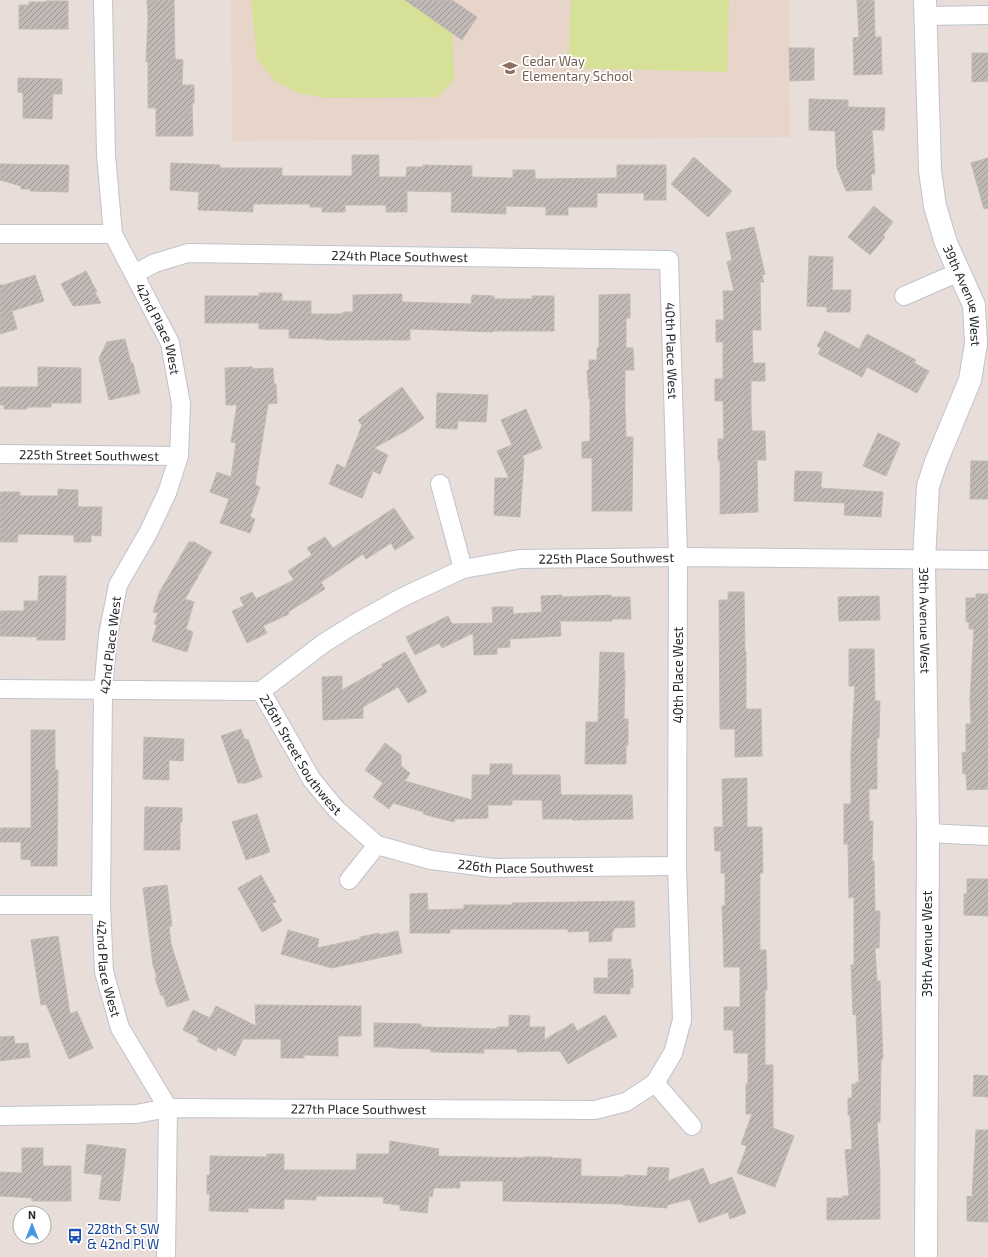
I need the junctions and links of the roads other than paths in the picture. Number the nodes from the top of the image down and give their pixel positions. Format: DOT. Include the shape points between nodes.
graph roads {
  1 [pos="103,0"];
  2 [pos="925,8"];
  3 [pos="988,15"];
  4 [pos="0,234"];
  5 [pos="113,234"];
  6 [pos="669,260"];
  7 [pos="959,272"];
  8 [pos="134,274"];
  9 [pos="904,296"];
  10 [pos="981,305"];
  11 [pos="0,454"];
  12 [pos="179,456"];
  13 [pos="440,484"];
  14 [pos="678,557"];
  15 [pos="924,560"];
  16 [pos="988,560"];
  17 [pos="463,569"];
  18 [pos="0,689"];
  19 [pos="103,691"];
  20 [pos="261,691"];
  21 [pos="928,833"];
  22 [pos="988,836"];
  23 [pos="377,845"];
  24 [pos="677,866"];
  25 [pos="349,880"];
  26 [pos="0,905"];
  27 [pos="101,905"];
  28 [pos="655,1083"];
  29 [pos="168,1108"];
  30 [pos="0,1116"];
  31 [pos="692,1126"];
  32 [pos="166,1257"];
  33 [pos="926,1257"];
  1 -- 5 [label="street, 42nd Place West" via="106,155"];
  2 -- 3 [label="street"];
  2 -- 7 [label="street, 39th Avenue West" via="930,171 935,206 946,243"];
  4 -- 5 [label="street"];
  5 -- 8 [label="street, 42nd Place West"];
  6 -- 8 [label="street, 224th Place Southwest" via="188,253 155,263"];
  6 -- 14 [label="street, 40th Place West"];
  7 -- 9 [label="street"];
  7 -- 10 [label="street, 39th Avenue West"];
  8 -- 12 [label="street, 42nd Place West" via="170,343 181,404"];
  10 -- 15 [label="street, 39th Avenue West" via="970,380 928,486"];
  11 -- 12 [label="street, 225th Street Southwest"];
  12 -- 19 [label="street, 42nd Place West" via="164,500 118,585 108,635"];
  13 -- 17 [label="street"];
  14 -- 15 [label="street, 225th Place Southwest"];
  14 -- 17 [label="street, 225th Place Southwest" via="520,558"];
  14 -- 24 [label="street, 40th Place West"];
  15 -- 16 [label="street, 225th Place Southwest"];
  15 -- 21 [label="street, 39th Avenue West"];
  17 -- 20 [label="street, 225th Place Southwest" via="403,596 356,623 324,643"];
  18 -- 19 [label="street, 226th Street Southwest"];
  19 -- 20 [label="street, 226th Street Southwest"];
  19 -- 27 [label="street, 42nd Place West"];
  20 -- 23 [label="street, 226th Street Southwest" via="312,780 336,809"];
  21 -- 22 [label="street"];
  21 -- 33 [label="street, 39th Avenue West"];
  23 -- 24 [label="street, 226th Place Southwest" via="431,860 493,868"];
  23 -- 25 [label="street"];
  24 -- 28 [label="street, 40th Place West" via="682,1020 673,1053"];
  26 -- 27 [label="street"];
  27 -- 29 [label="street, 42nd Place West" via="104,972 120,1028"];
  28 -- 29 [label="street, 227th Place Southwest" via="626,1102 595,1110"];
  28 -- 31 [label="street"];
  29 -- 30 [label="street, 227th Place Southwest" via="136,1114"];
  29 -- 32 [label="street"];
}
